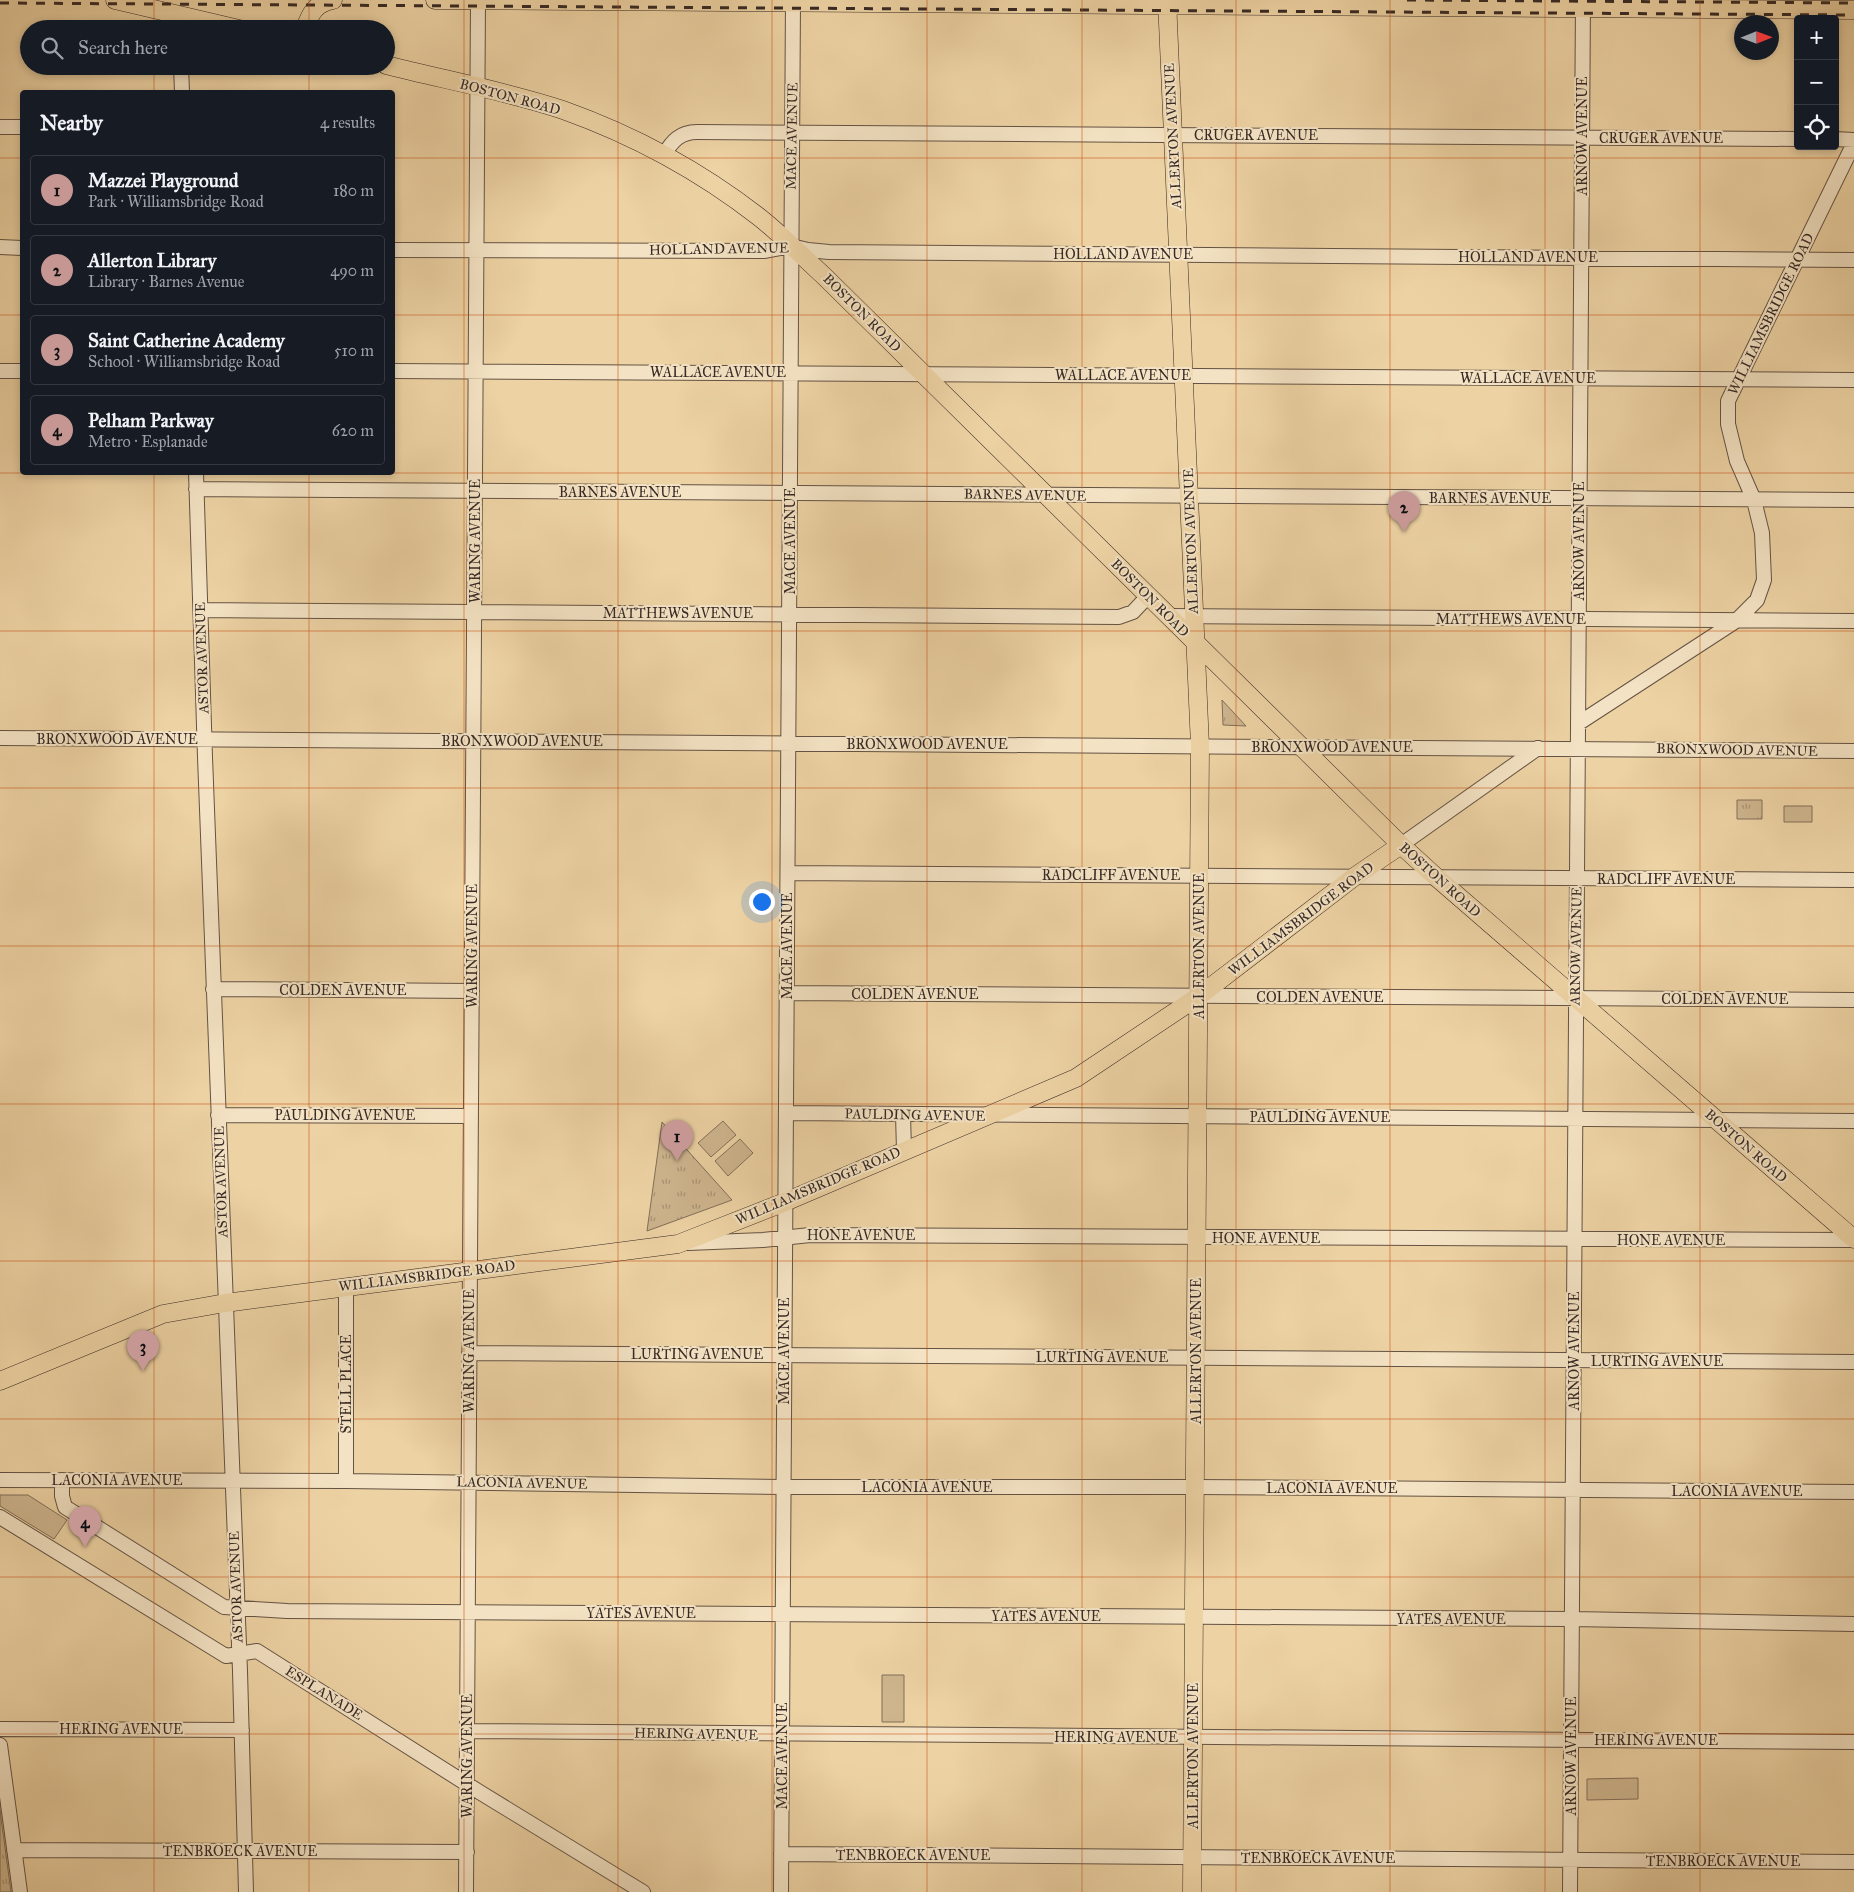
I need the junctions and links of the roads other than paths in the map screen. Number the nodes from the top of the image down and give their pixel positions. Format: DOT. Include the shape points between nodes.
graph roads {
  1 [pos="115,0"];
  2 [pos="333,0"];
  3 [pos="435,0"];
  4 [pos="478,0"];
  5 [pos="793,1"];
  6 [pos="1167,2"];
  7 [pos="1360,3"];
  8 [pos="1583,4"];
  9 [pos="1854,10"];
  10 [pos="176,20"];
  11 [pos="309,20"];
  12 [pos="395,67"];
  13 [pos="181,75"];
  14 [pos="478,87"];
  15 [pos="182,90"];
  16 [pos="0,127"];
  17 [pos="20,127"];
  18 [pos="792,132"];
  19 [pos="1173,134"];
  20 [pos="1582,137"];
  21 [pos="1794,139"];
  22 [pos="1839,139"];
  23 [pos="1854,141"];
  24 [pos="664,155"];
  25 [pos="791,246"];
  26 [pos="0,247"];
  27 [pos="20,248"];
  28 [pos="395,250"];
  29 [pos="477,250"];
  30 [pos="1178,255"];
  31 [pos="1581,258"];
  32 [pos="1797,260"];
  33 [pos="1854,260"];
  34 [pos="0,371"];
  35 [pos="20,371"];
  36 [pos="395,371"];
  37 [pos="476,371"];
  38 [pos="791,373"];
  39 [pos="922,373"];
  40 [pos="1184,375"];
  41 [pos="1580,378"];
  42 [pos="1737,379"];
  43 [pos="1854,380"];
  44 [pos="196,475"];
  45 [pos="196,489"];
  46 [pos="475,491"];
  47 [pos="790,493"];
  48 [pos="1045,495"];
  49 [pos="1189,496"];
  50 [pos="1580,498"];
  51 [pos="1754,500"];
  52 [pos="1854,500"];
  53 [pos="1148,596"];
  54 [pos="201,610"];
  55 [pos="475,612"];
  56 [pos="789,614"];
  57 [pos="1168,616"];
  58 [pos="1194,616"];
  59 [pos="1579,619"];
  60 [pos="1736,621"];
  61 [pos="1854,621"];
  62 [pos="1195,643"];
  63 [pos="1579,723"];
  64 [pos="0,738"];
  65 [pos="204,739"];
  66 [pos="474,740"];
  67 [pos="788,743"];
  68 [pos="1200,746"];
  69 [pos="1302,747"];
  70 [pos="1538,748"];
  71 [pos="1577,748"];
  72 [pos="1854,751"];
  73 [pos="1401,845"];
  74 [pos="788,873"];
  75 [pos="1200,876"];
  76 [pos="1354,877"];
  77 [pos="1436,877"];
  78 [pos="1576,878"];
  79 [pos="1854,880"];
  80 [pos="214,990"];
  81 [pos="472,991"];
  82 [pos="787,993"];
  83 [pos="1198,996"];
  84 [pos="1575,998"];
  85 [pos="1854,1000"];
  86 [pos="786,1113"];
  87 [pos="218,1114"];
  88 [pos="903,1114"];
  89 [pos="988,1115"];
  90 [pos="471,1116"];
  91 [pos="1198,1116"];
  92 [pos="1576,1119"];
  93 [pos="1717,1120"];
  94 [pos="1854,1121"];
  95 [pos="904,1150"];
  96 [pos="785,1202"];
  97 [pos="785,1237"];
  98 [pos="1197,1238"];
  99 [pos="1574,1240"];
  100 [pos="1854,1240"];
  101 [pos="678,1244"];
  102 [pos="470,1271"];
  103 [pos="346,1286"];
  104 [pos="225,1303"];
  105 [pos="469,1352"];
  106 [pos="784,1355"];
  107 [pos="1196,1357"];
  108 [pos="1574,1360"];
  109 [pos="1854,1362"];
  110 [pos="0,1382"];
  111 [pos="0,1480"];
  112 [pos="62,1480"];
  113 [pos="232,1480"];
  114 [pos="346,1481"];
  115 [pos="468,1482"];
  116 [pos="1195,1487"];
  117 [pos="783,1488"];
  118 [pos="1573,1490"];
  119 [pos="1854,1492"];
  120 [pos="0,1517"];
  121 [pos="237,1608"];
  122 [pos="468,1612"];
  123 [pos="782,1614"];
  124 [pos="1194,1617"];
  125 [pos="1572,1619"];
  126 [pos="1854,1624"];
  127 [pos="239,1654"];
  128 [pos="0,1729"];
  129 [pos="242,1730"];
  130 [pos="467,1731"];
  131 [pos="782,1734"];
  132 [pos="1193,1737"];
  133 [pos="1571,1740"];
  134 [pos="1854,1742"];
  135 [pos="0,1745"];
  136 [pos="467,1783"];
  137 [pos="14,1850"];
  138 [pos="245,1851"];
  139 [pos="467,1852"];
  140 [pos="781,1854"];
  141 [pos="1193,1857"];
  142 [pos="1570,1860"];
  143 [pos="1854,1862"];
  144 [pos="20,1892"];
  145 [pos="246,1892"];
  146 [pos="466,1892"];
  147 [pos="643,1892"];
  148 [pos="781,1892"];
  149 [pos="1192,1892"];
  150 [pos="1570,1892"];
  1 -- 10 [label="main road"];
  2 -- 11 [label="main road" via="314,9"];
  3 -- 4 [label="main road"];
  4 -- 5 [label="main road"];
  4 -- 14 [label="street, WARING AVENUE"];
  5 -- 6 [label="main road"];
  5 -- 18 [label="street, MACE AVENUE"];
  6 -- 7 [label="main road"];
  6 -- 19 [label="main road, ALLERTON AVENUE"];
  7 -- 8 [label="main road"];
  8 -- 9 [label="main road"];
  8 -- 20 [label="street, ARNOW AVENUE"];
  12 -- 14 [label="main road, BOSTON ROAD"];
  13 -- 15 [label="street"];
  14 -- 24 [label="main road, BOSTON ROAD" via="564,111"];
  14 -- 29 [label="street, WARING AVENUE"];
  16 -- 17 [label="street"];
  18 -- 19 [label="street, CRUGER AVENUE"];
  18 -- 24 [label="street, CRUGER AVENUE" via="689,132 676,139"];
  18 -- 25 [label="street, MACE AVENUE"];
  19 -- 20 [label="street, CRUGER AVENUE"];
  19 -- 30 [label="main road, ALLERTON AVENUE"];
  20 -- 21 [label="street, CRUGER AVENUE"];
  20 -- 31 [label="street, ARNOW AVENUE"];
  22 -- 23 [label="street"];
  23 -- 32 [label="street, WILLIAMSBRIDGE ROAD"];
  24 -- 25 [label="main road, BOSTON ROAD" via="761,219"];
  25 -- 29 [label="street, HOLLAND AVENUE" via="765,250"];
  25 -- 30 [label="street, HOLLAND AVENUE" via="822,252"];
  25 -- 38 [label="street, MACE AVENUE"];
  25 -- 39 [label="main road, BOSTON ROAD"];
  26 -- 27 [label="street"];
  28 -- 29 [label="street, HOLLAND AVENUE"];
  29 -- 37 [label="street, WARING AVENUE"];
  30 -- 31 [label="street, HOLLAND AVENUE"];
  30 -- 40 [label="main road, ALLERTON AVENUE"];
  31 -- 32 [label="street, HOLLAND AVENUE"];
  31 -- 41 [label="street, ARNOW AVENUE"];
  32 -- 33 [label="street, HOLLAND AVENUE"];
  32 -- 42 [label="street, WILLIAMSBRIDGE ROAD"];
  34 -- 35 [label="street"];
  36 -- 37 [label="street, WALLACE AVENUE"];
  37 -- 38 [label="street, WALLACE AVENUE"];
  37 -- 46 [label="street, WARING AVENUE"];
  38 -- 39 [label="street, WALLACE AVENUE"];
  38 -- 47 [label="street, MACE AVENUE"];
  39 -- 40 [label="street, WALLACE AVENUE"];
  39 -- 48 [label="main road, BOSTON ROAD"];
  40 -- 41 [label="street, WALLACE AVENUE"];
  40 -- 49 [label="main road, ALLERTON AVENUE"];
  41 -- 42 [label="street, WALLACE AVENUE"];
  41 -- 50 [label="street, ARNOW AVENUE"];
  42 -- 43 [label="street, WALLACE AVENUE"];
  42 -- 51 [label="street, WILLIAMSBRIDGE ROAD" via="1728,400 1728,424 1737,461"];
  44 -- 45 [label="street, ASTOR AVENUE"];
  45 -- 46 [label="street, BARNES AVENUE"];
  45 -- 54 [label="street, ASTOR AVENUE"];
  46 -- 47 [label="street, BARNES AVENUE"];
  46 -- 55 [label="street, WARING AVENUE"];
  47 -- 48 [label="street, BARNES AVENUE"];
  47 -- 56 [label="street, MACE AVENUE"];
  48 -- 49 [label="street, BARNES AVENUE"];
  48 -- 53 [label="main road, BOSTON ROAD"];
  49 -- 50 [label="street, BARNES AVENUE"];
  49 -- 58 [label="main road, ALLERTON AVENUE"];
  50 -- 51 [label="street, BARNES AVENUE"];
  50 -- 59 [label="street, ARNOW AVENUE"];
  51 -- 52 [label="street, BARNES AVENUE"];
  51 -- 60 [label="street, WILLIAMSBRIDGE ROAD" via="1762,533 1764,580 1757,600"];
  53 -- 56 [label="street, MATTHEWS AVENUE" via="1133,612 1119,617"];
  53 -- 57 [label="main road, BOSTON ROAD"];
  54 -- 55 [label="street, MATTHEWS AVENUE"];
  54 -- 65 [label="street, ASTOR AVENUE"];
  55 -- 56 [label="street, MATTHEWS AVENUE"];
  55 -- 66 [label="street, WARING AVENUE"];
  56 -- 67 [label="street, MACE AVENUE"];
  57 -- 58 [label="street, MATTHEWS AVENUE"];
  57 -- 62 [label="main road, BOSTON ROAD"];
  58 -- 59 [label="street, MATTHEWS AVENUE"];
  58 -- 62 [label="main road, ALLERTON AVENUE"];
  59 -- 60 [label="street, MATTHEWS AVENUE"];
  59 -- 63 [label="street, ARNOW AVENUE"];
  60 -- 61 [label="street, MATTHEWS AVENUE"];
  60 -- 63 [label="street, WILLIAMSBRIDGE ROAD"];
  62 -- 68 [label="main road, ALLERTON AVENUE"];
  62 -- 69 [label="main road, BOSTON ROAD"];
  63 -- 71 [label="street, ARNOW AVENUE"];
  64 -- 65 [label="street, BRONXWOOD AVENUE"];
  65 -- 66 [label="street, BRONXWOOD AVENUE"];
  65 -- 80 [label="street, ASTOR AVENUE"];
  66 -- 67 [label="street, BRONXWOOD AVENUE"];
  66 -- 81 [label="street, WARING AVENUE"];
  67 -- 68 [label="street, BRONXWOOD AVENUE"];
  67 -- 74 [label="street, MACE AVENUE"];
  68 -- 69 [label="street, BRONXWOOD AVENUE"];
  68 -- 75 [label="main road, ALLERTON AVENUE"];
  69 -- 70 [label="street, BRONXWOOD AVENUE"];
  69 -- 73 [label="main road, BOSTON ROAD"];
  70 -- 71 [label="street, BRONXWOOD AVENUE"];
  70 -- 73 [label="street, WILLIAMSBRIDGE ROAD"];
  71 -- 72 [label="street, BRONXWOOD AVENUE"];
  71 -- 78 [label="street, ARNOW AVENUE"];
  73 -- 76 [label="main road, WILLIAMSBRIDGE ROAD"];
  73 -- 77 [label="main road, BOSTON ROAD"];
  74 -- 75 [label="street, RADCLIFF AVENUE"];
  74 -- 82 [label="street, MACE AVENUE"];
  75 -- 76 [label="street, RADCLIFF AVENUE"];
  75 -- 83 [label="main road, ALLERTON AVENUE"];
  76 -- 77 [label="street, RADCLIFF AVENUE"];
  76 -- 83 [label="main road, WILLIAMSBRIDGE ROAD"];
  77 -- 78 [label="street, RADCLIFF AVENUE"];
  77 -- 84 [label="main road, BOSTON ROAD"];
  78 -- 79 [label="street, RADCLIFF AVENUE"];
  78 -- 84 [label="street, ARNOW AVENUE"];
  80 -- 81 [label="street, COLDEN AVENUE"];
  80 -- 87 [label="street, ASTOR AVENUE"];
  81 -- 90 [label="street, WARING AVENUE"];
  82 -- 83 [label="street, COLDEN AVENUE"];
  82 -- 86 [label="street, MACE AVENUE"];
  83 -- 84 [label="street, COLDEN AVENUE"];
  83 -- 89 [label="main road, WILLIAMSBRIDGE ROAD" via="1076,1078"];
  83 -- 91 [label="main road, ALLERTON AVENUE"];
  84 -- 85 [label="street, COLDEN AVENUE"];
  84 -- 92 [label="street, ARNOW AVENUE"];
  84 -- 93 [label="main road, BOSTON ROAD"];
  86 -- 88 [label="street, PAULDING AVENUE"];
  86 -- 96 [label="street, MACE AVENUE"];
  87 -- 90 [label="street, PAULDING AVENUE"];
  87 -- 104 [label="street, ASTOR AVENUE"];
  88 -- 89 [label="street, PAULDING AVENUE"];
  88 -- 95 [label="street"];
  89 -- 91 [label="street, PAULDING AVENUE"];
  89 -- 95 [label="main road, WILLIAMSBRIDGE ROAD"];
  90 -- 102 [label="street, WARING AVENUE"];
  91 -- 92 [label="street, PAULDING AVENUE"];
  91 -- 98 [label="main road, ALLERTON AVENUE"];
  92 -- 93 [label="street, PAULDING AVENUE"];
  92 -- 99 [label="street, ARNOW AVENUE"];
  93 -- 94 [label="street, PAULDING AVENUE"];
  93 -- 100 [label="main road, BOSTON ROAD"];
  95 -- 96 [label="main road, WILLIAMSBRIDGE ROAD"];
  96 -- 97 [label="street, MACE AVENUE"];
  96 -- 101 [label="main road, WILLIAMSBRIDGE ROAD"];
  97 -- 98 [label="street, HONE AVENUE" via="810,1234"];
  97 -- 101 [label="street, HONE AVENUE"];
  97 -- 106 [label="street, MACE AVENUE"];
  98 -- 99 [label="street, HONE AVENUE"];
  98 -- 107 [label="main road, ALLERTON AVENUE"];
  99 -- 100 [label="street, HONE AVENUE"];
  99 -- 108 [label="street, ARNOW AVENUE"];
  101 -- 102 [label="main road, WILLIAMSBRIDGE ROAD"];
  102 -- 103 [label="main road, WILLIAMSBRIDGE ROAD"];
  102 -- 105 [label="street, WARING AVENUE"];
  103 -- 104 [label="main road, WILLIAMSBRIDGE ROAD"];
  103 -- 114 [label="street, STELL PLACE"];
  104 -- 110 [label="main road, WILLIAMSBRIDGE ROAD" via="163,1314"];
  104 -- 113 [label="street, ASTOR AVENUE"];
  105 -- 106 [label="street, LURTING AVENUE"];
  105 -- 115 [label="street, WARING AVENUE"];
  106 -- 107 [label="street, LURTING AVENUE"];
  106 -- 117 [label="street, MACE AVENUE"];
  107 -- 108 [label="street, LURTING AVENUE"];
  107 -- 116 [label="main road, ALLERTON AVENUE"];
  108 -- 109 [label="street, LURTING AVENUE"];
  108 -- 118 [label="street, ARNOW AVENUE"];
  111 -- 112 [label="street, LACONIA AVENUE"];
  112 -- 113 [label="street, LACONIA AVENUE"];
  112 -- 121 [label="street" via="65,1507 224,1607"];
  113 -- 114 [label="street, LACONIA AVENUE"];
  113 -- 121 [label="street, ASTOR AVENUE"];
  114 -- 115 [label="street, LACONIA AVENUE"];
  115 -- 117 [label="street, LACONIA AVENUE"];
  115 -- 122 [label="street, WARING AVENUE"];
  116 -- 117 [label="street, LACONIA AVENUE"];
  116 -- 118 [label="street, LACONIA AVENUE"];
  116 -- 124 [label="main road, ALLERTON AVENUE"];
  117 -- 123 [label="street, MACE AVENUE"];
  118 -- 119 [label="street, LACONIA AVENUE"];
  118 -- 125 [label="street, ARNOW AVENUE"];
  120 -- 127 [label="street, ESPLANADE" via="226,1656"];
  121 -- 122 [label="street, YATES AVENUE"];
  121 -- 127 [label="street, ASTOR AVENUE"];
  122 -- 123 [label="street, YATES AVENUE"];
  122 -- 130 [label="street, WARING AVENUE"];
  123 -- 124 [label="street, YATES AVENUE"];
  123 -- 131 [label="street, MACE AVENUE"];
  124 -- 125 [label="street, YATES AVENUE"];
  124 -- 132 [label="main road, ALLERTON AVENUE"];
  125 -- 126 [label="street, YATES AVENUE"];
  125 -- 133 [label="street, ARNOW AVENUE"];
  127 -- 129 [label="street, ASTOR AVENUE"];
  127 -- 136 [label="street, ESPLANADE" via="257,1651"];
  128 -- 129 [label="street, HERING AVENUE"];
  129 -- 138 [label="street, ASTOR AVENUE"];
  130 -- 131 [label="street, HERING AVENUE"];
  130 -- 136 [label="street, WARING AVENUE"];
  131 -- 132 [label="street, HERING AVENUE"];
  131 -- 140 [label="street, MACE AVENUE"];
  132 -- 133 [label="street, HERING AVENUE"];
  132 -- 141 [label="main road, ALLERTON AVENUE"];
  133 -- 134 [label="street, HERING AVENUE"];
  133 -- 142 [label="street, ARNOW AVENUE"];
  135 -- 137 [label="street"];
  136 -- 139 [label="street, WARING AVENUE"];
  136 -- 147 [label="street, ESPLANADE"];
  137 -- 138 [label="street, TENBROECK AVENUE"];
  137 -- 144 [label="street"];
  138 -- 139 [label="street, TENBROECK AVENUE"];
  138 -- 145 [label="street, ASTOR AVENUE"];
  139 -- 146 [label="street, WARING AVENUE"];
  140 -- 141 [label="street, TENBROECK AVENUE"];
  140 -- 148 [label="street, MACE AVENUE"];
  141 -- 142 [label="street, TENBROECK AVENUE"];
  141 -- 149 [label="main road, ALLERTON AVENUE"];
  142 -- 143 [label="street, TENBROECK AVENUE"];
  142 -- 150 [label="street, ARNOW AVENUE"];
}
